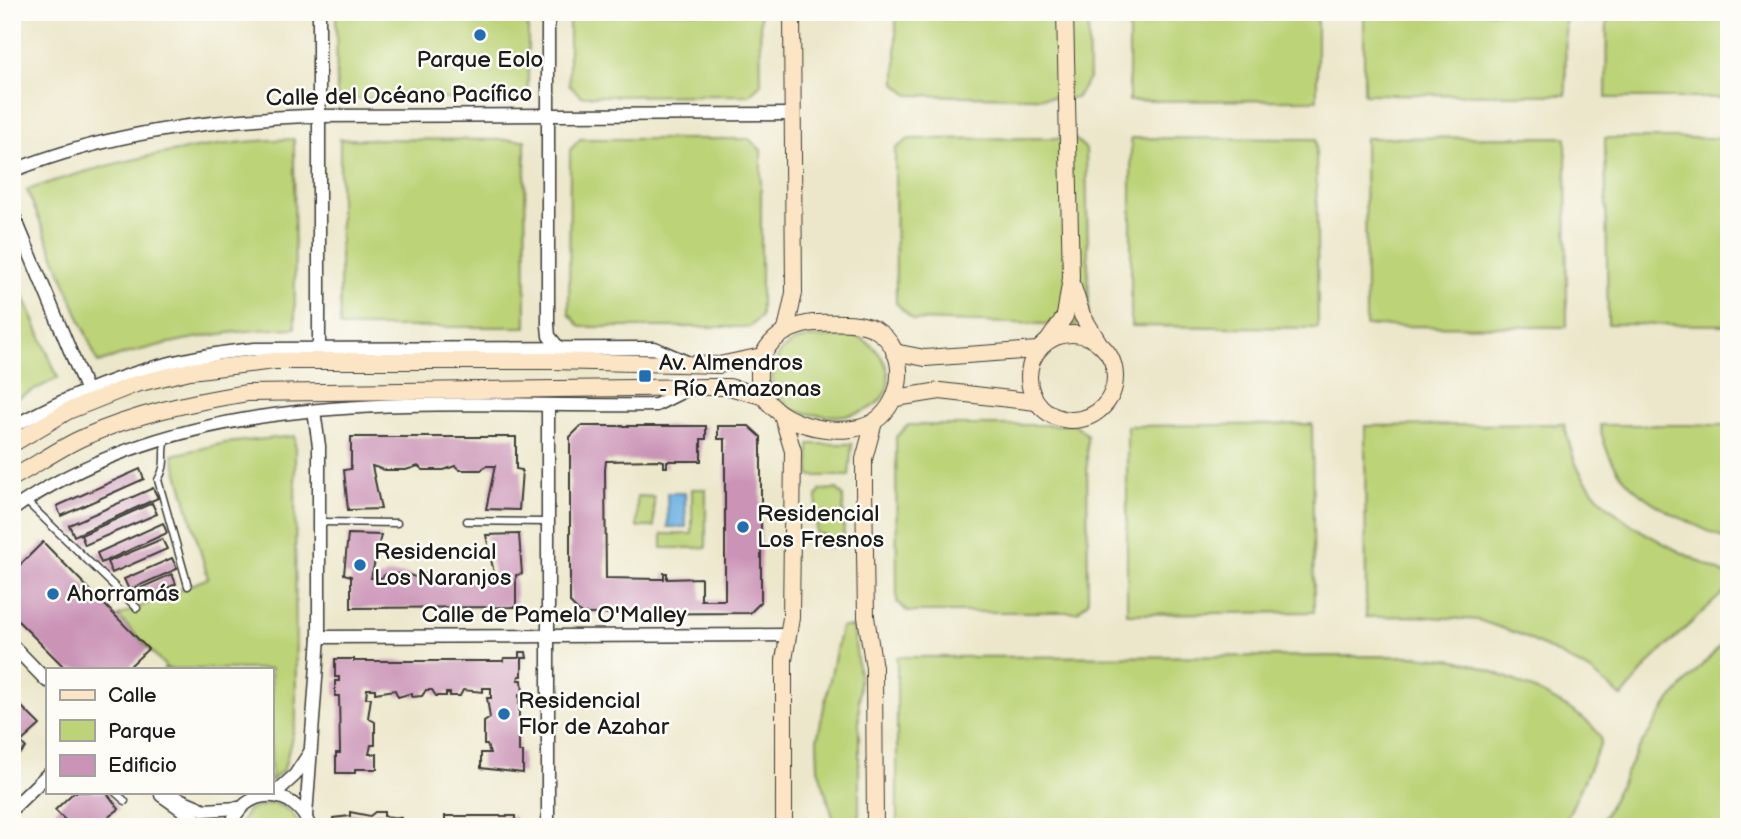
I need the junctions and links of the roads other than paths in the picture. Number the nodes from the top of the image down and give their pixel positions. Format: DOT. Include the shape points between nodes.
graph roads {
  1 [pos="319,12"];
  2 [pos="548,12"];
  3 [pos="792,12"];
  4 [pos="1065,12"];
  5 [pos="792,114"];
  6 [pos="317,116"];
  7 [pos="548,116"];
  8 [pos="12,171"];
  9 [pos="12,211"];
  10 [pos="1071,278"];
  11 [pos="786,330"];
  12 [pos="1043,345"];
  13 [pos="1101,345"];
  14 [pos="319,346"];
  15 [pos="403,347"];
  16 [pos="558,347"];
  17 [pos="248,349"];
  18 [pos="894,352"];
  19 [pos="762,356"];
  20 [pos="427,360"];
  21 [pos="689,363"];
  22 [pos="232,366"];
  23 [pos="142,369"];
  24 [pos="165,377"];
  25 [pos="688,388"];
  26 [pos="86,389"];
  27 [pos="416,391"];
  28 [pos="762,396"];
  29 [pos="896,398"];
  30 [pos="1036,402"];
  31 [pos="394,406"];
  32 [pos="548,407"];
  33 [pos="314,411"];
  34 [pos="782,415"];
  35 [pos="874,422"];
  36 [pos="12,427"];
  37 [pos="168,436"];
  38 [pos="12,444"];
  39 [pos="12,478"];
  40 [pos="26,501"];
  41 [pos="12,510"];
  42 [pos="467,521"];
  43 [pos="319,522"];
  44 [pos="548,522"];
  45 [pos="397,523"];
  46 [pos="188,586"];
  47 [pos="137,608"];
  48 [pos="788,635"];
  49 [pos="549,636"];
  50 [pos="319,637"];
  51 [pos="12,645"];
  52 [pos="46,680"];
  53 [pos="313,748"];
  54 [pos="46,776"];
  55 [pos="117,794"];
  56 [pos="162,794"];
  57 [pos="166,794"];
  58 [pos="273,795"];
  59 [pos="125,801"];
  60 [pos="239,808"];
  61 [pos="12,809"];
  62 [pos="308,821"];
  63 [pos="206,827"];
  64 [pos="229,827"];
  65 [pos="548,827"];
  66 [pos="784,827"];
  67 [pos="875,827"];
  1 -- 6 [label="street"];
  2 -- 7 [label="street"];
  3 -- 5 [label="street"];
  4 -- 10 [label="street"];
  5 -- 7 [label="street, Calle del Océano Pacífico"];
  5 -- 11 [label="street" via="794,293"];
  6 -- 7 [label="street, Calle del Océano Pacífico"];
  6 -- 8 [label="street, Calle del Océano Pacífico" via="222,121 150,131"];
  6 -- 14 [label="street"];
  7 -- 16 [label="street" via="548,325 549,336"];
  9 -- 26 [label="street"];
  10 -- 12 [label="street" via="1065,316"];
  10 -- 13 [label="street" via="1082,315"];
  11 -- 18 [label="street" via="813,323 852,324 875,329"];
  11 -- 19 [label="street"];
  12 -- 13 [label="street" via="1074,334"];
  12 -- 18 [label="street" via="925,358"];
  12 -- 30 [label="street" via="1028,376"];
  13 -- 30 [label="street" via="1115,371 1109,400 1099,411 1087,418 1060,418"];
  14 -- 15 [label="street"];
  14 -- 17 [label="street"];
  15 -- 16 [label="street"];
  15 -- 20 [label="street"];
  16 -- 21 [label="street" via="654,348"];
  17 -- 22 [label="street"];
  17 -- 23 [label="street"];
  18 -- 29 [label="street" via="900,377"];
  19 -- 21 [label="street" via="719,365"];
  19 -- 28 [label="street" via="758,369"];
  20 -- 21 [label="street"];
  20 -- 22 [label="street" via="274,361"];
  22 -- 24 [label="street"];
  23 -- 24 [label="street"];
  23 -- 26 [label="street"];
  24 -- 38 [label="street" via="68,411"];
  25 -- 27 [label="street"];
  25 -- 28 [label="street" via="729,387"];
  25 -- 32 [label="street" via="656,404"];
  26 -- 36 [label="street"];
  27 -- 31 [label="street"];
  27 -- 39 [label="street" via="282,391 201,400 81,438"];
  28 -- 34 [label="street"];
  29 -- 30 [label="street" via="940,391"];
  29 -- 35 [label="street"];
  31 -- 32 [label="street"];
  31 -- 33 [label="street"];
  32 -- 44 [label="street"];
  33 -- 37 [label="street"];
  33 -- 43 [label="street"];
  34 -- 35 [label="street" via="800,425 823,427 849,428"];
  34 -- 48 [label="street" via="793,451"];
  35 -- 67 [label="street" via="864,459 864,487 866,617 874,668"];
  37 -- 40 [label="street" via="93,462"];
  37 -- 46 [label="lane" via="164,444 167,465 158,480"];
  40 -- 41 [label="street"];
  40 -- 47 [label="lane"];
  42 -- 44 [label="lane"];
  43 -- 45 [label="lane"];
  43 -- 50 [label="street"];
  44 -- 49 [label="street"];
  48 -- 49 [label="street, Calle de Pamela O'Malley"];
  48 -- 66 [label="street"];
  49 -- 50 [label="street, Calle de Pamela O'Malley"];
  49 -- 65 [label="street"];
  50 -- 53 [label="street"];
  51 -- 52 [label="street"];
  53 -- 58 [label="street" via="295,775"];
  53 -- 62 [label="street" via="305,797"];
  54 -- 61 [label="street"];
  55 -- 59 [label="lane"];
  56 -- 63 [label="street"];
  57 -- 60 [label="street" via="205,810"];
  58 -- 60 [label="street" via="249,800"];
  58 -- 62 [label="street" via="292,801"];
  60 -- 64 [label="street"];
}
